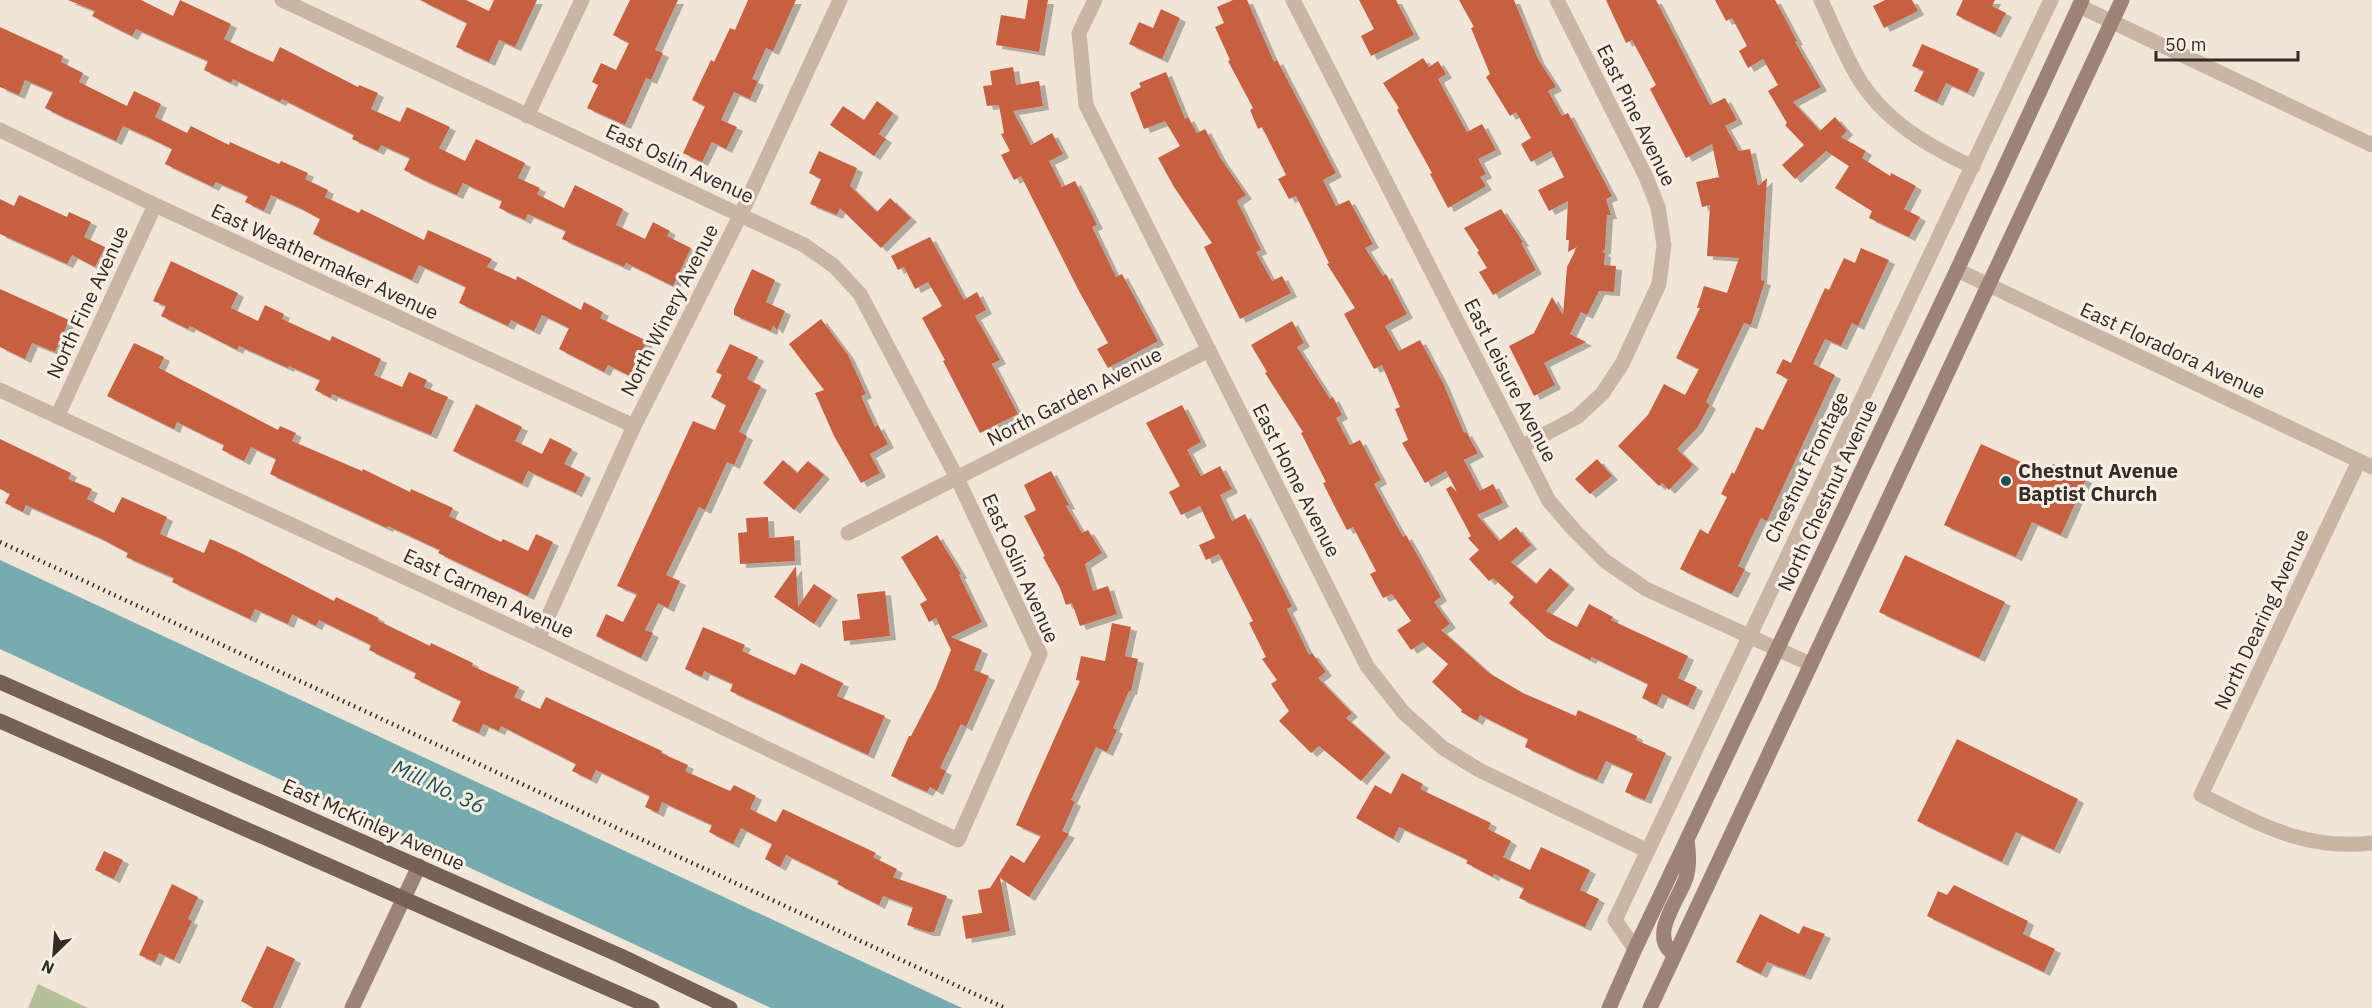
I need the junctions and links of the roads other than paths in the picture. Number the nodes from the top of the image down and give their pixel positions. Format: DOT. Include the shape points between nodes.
graph roads {
  1 [pos="282,0"];
  2 [pos="582,0"];
  3 [pos="840,0"];
  4 [pos="1095,0"];
  5 [pos="1293,0"];
  6 [pos="1557,0"];
  7 [pos="1821,0"];
  8 [pos="2051,0"];
  9 [pos="2122,0"];
  10 [pos="2081,3"];
  11 [pos="2111,22"];
  12 [pos="527,116"];
  13 [pos="0,130"];
  14 [pos="2372,145"];
  15 [pos="1973,167"];
  16 [pos="155,205"];
  17 [pos="741,214"];
  18 [pos="1957,270"];
  19 [pos="1987,285"];
  20 [pos="1209,350"];
  21 [pos="0,390"];
  22 [pos="57,417"];
  23 [pos="634,426"];
  24 [pos="1521,447"];
  25 [pos="2365,464"];
  26 [pos="957,478"];
  27 [pos="848,533"];
  28 [pos="1748,636"];
  29 [pos="538,639"];
  30 [pos="1777,650"];
  31 [pos="1810,664"];
  32 [pos="5,685"];
  33 [pos="0,721"];
  34 [pos="958,840"];
  35 [pos="1687,840"];
  36 [pos="2372,843"];
  37 [pos="1648,850"];
  38 [pos="419,866"];
  39 [pos="405,897"];
  40 [pos="1635,949"];
  41 [pos="1674,954"];
  42 [pos="352,1008"];
  43 [pos="652,1008"];
  44 [pos="730,1008"];
  45 [pos="1609,1008"];
  46 [pos="1650,1008"];
  1 -- 12 [label="street, East Oslin Avenue"];
  2 -- 12 [label="street"];
  3 -- 17 [label="street, North Winery Avenue"];
  4 -- 20 [label="street, East Home Avenue" via="1079,33 1086,105"];
  5 -- 24 [label="street, East Leisure Avenue"];
  6 -- 24 [label="street, East Pine Avenue" via="1646,177 1658,207 1664,245 1659,284 1622,364 1602,394 1577,417"];
  7 -- 15 [label="street" via="1858,78 1884,111 1926,144"];
  8 -- 15 [label="street, Chestnut Frontage"];
  9 -- 11 [label="main road"];
  10 -- 11 [label="street"];
  10 -- 18 [label="main road, North Chestnut Avenue"];
  11 -- 14 [label="street"];
  11 -- 19 [label="main road"];
  12 -- 17 [label="street, East Oslin Avenue"];
  13 -- 16 [label="street, East Weathermaker Avenue"];
  15 -- 28 [label="street, Chestnut Frontage"];
  16 -- 22 [label="street, North Fine Avenue"];
  16 -- 23 [label="street, East Weathermaker Avenue"];
  17 -- 23 [label="street, North Winery Avenue"];
  17 -- 26 [label="street, East Oslin Avenue" via="804,245 834,266 860,294"];
  18 -- 19 [label="street, East Floradora Avenue"];
  18 -- 30 [label="main road, North Chestnut Avenue"];
  19 -- 25 [label="street, East Floradora Avenue"];
  19 -- 31 [label="main road"];
  20 -- 26 [label="street, North Garden Avenue"];
  20 -- 37 [label="street, East Home Avenue" via="1367,666 1403,712 1443,748 1481,771"];
  21 -- 22 [label="street, East Carmen Avenue"];
  22 -- 29 [label="street, East Carmen Avenue"];
  23 -- 29 [label="street, North Winery Avenue"];
  24 -- 28 [label="street, East Leisure Avenue" via="1549,501 1605,561 1646,589"];
  25 -- 36 [label="street, North Dearing Avenue" via="2201,795 2283,834 2310,842 2348,846"];
  26 -- 27 [label="street, East Oslin Avenue"];
  26 -- 34 [label="street, East Oslin Avenue" via="1040,654"];
  28 -- 30 [label="street, East Leisure Avenue"];
  28 -- 37 [label="street, Chestnut Frontage"];
  29 -- 34 [label="street, East Carmen Avenue"];
  30 -- 31 [label="street, East Leisure Avenue"];
  30 -- 35 [label="main road, North Chestnut Avenue"];
  31 -- 41 [label="main road"];
  32 -- 38 [label="main road, East McKinley Avenue"];
  33 -- 39 [label="main road"];
  35 -- 40 [label="main road, North Chestnut Avenue"];
  35 -- 41 [label="main road" via="1687,876 1662,931 1667,950"];
  37 -- 40 [label="street, Chestnut Frontage" via="1615,920"];
  38 -- 39 [label="main road"];
  38 -- 44 [label="main road, East McKinley Avenue"];
  39 -- 42 [label="main road"];
  39 -- 43 [label="main road"];
  40 -- 45 [label="main road, North Chestnut Avenue"];
  41 -- 46 [label="main road"];
}
